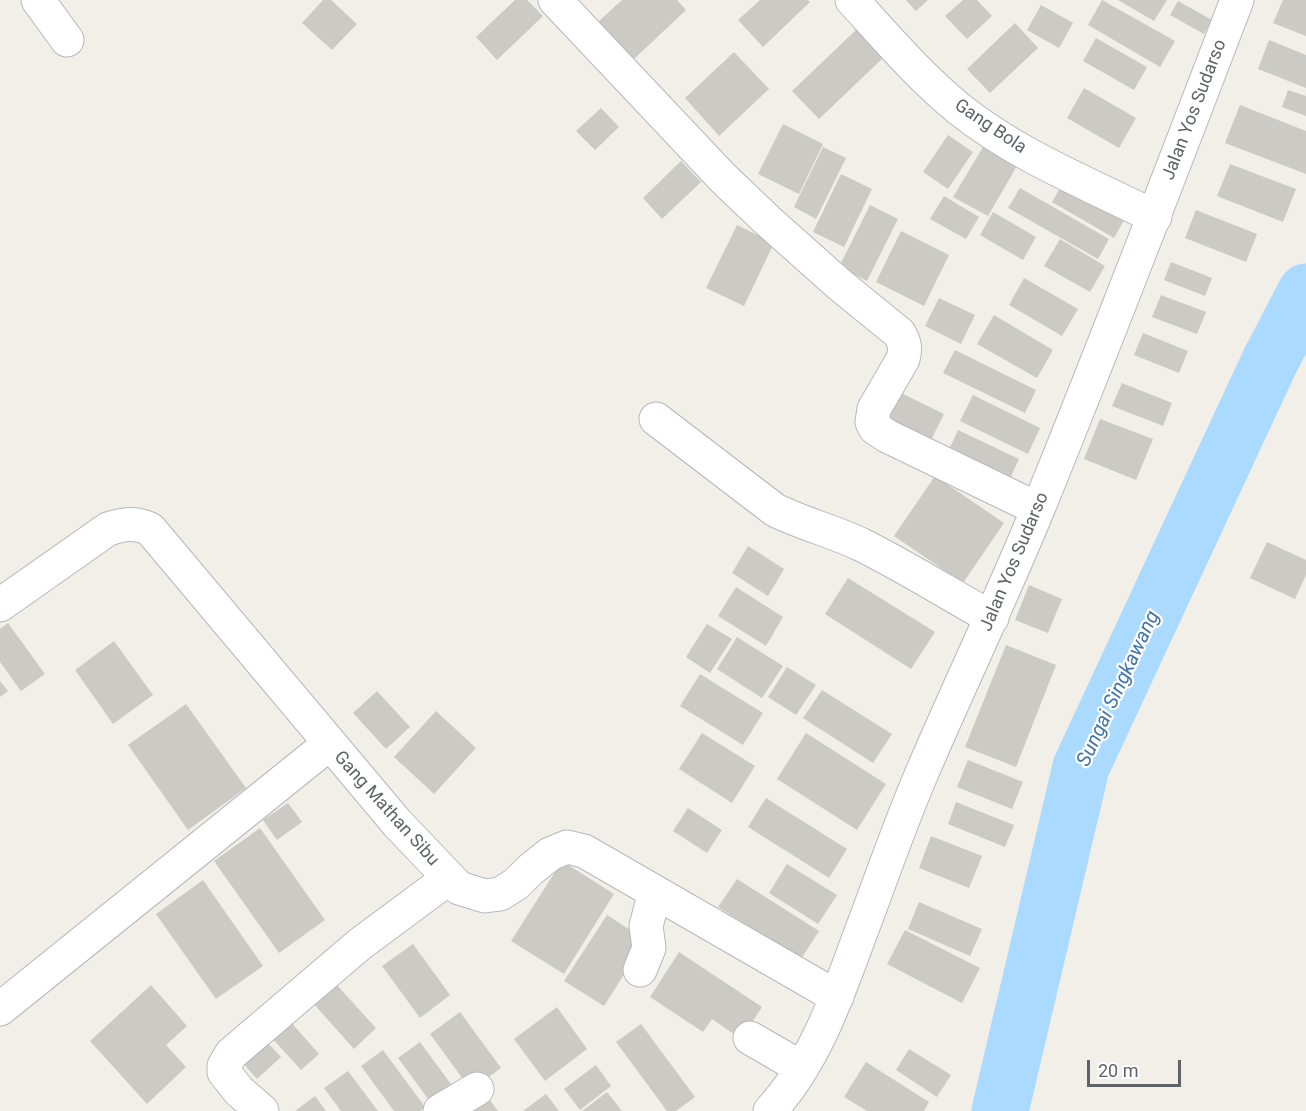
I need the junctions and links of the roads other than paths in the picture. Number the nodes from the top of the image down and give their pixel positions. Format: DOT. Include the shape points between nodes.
graph roads {
  1 [pos="38,0"];
  2 [pos="555,0"];
  3 [pos="852,0"];
  4 [pos="1237,0"];
  5 [pos="67,40"];
  6 [pos="1155,217"];
  7 [pos="656,419"];
  8 [pos="1038,509"];
  9 [pos="0,605"];
  10 [pos="992,618"];
  11 [pos="330,744"];
  12 [pos="449,878"];
  13 [pos="655,892"];
  14 [pos="640,970"];
  15 [pos="837,997"];
  16 [pos="0,1009"];
  17 [pos="750,1038"];
  18 [pos="802,1068"];
  19 [pos="477,1089"];
  20 [pos="262,1111"];
  21 [pos="440,1111"];
  22 [pos="770,1111"];
  1 -- 5 [label="street"];
  2 -- 8 [label="street" via="723,178 899,333 906,351 874,410 875,428"];
  3 -- 6 [label="street, Gang Bola" via="924,78 960,109 1057,169"];
  4 -- 6 [label="street, Jalan Yos Sudarso"];
  6 -- 8 [label="street, Jalan Yos Sudarso"];
  7 -- 10 [label="street" via="775,510 861,545"];
  8 -- 10 [label="street, Jalan Yos Sudarso"];
  9 -- 11 [label="street, Gang Mathan Sibu" via="108,529 126,523 150,529"];
  10 -- 15 [label="street, Jalan Yos Sudarso" via="920,777"];
  11 -- 12 [label="street, Gang Mathan Sibu"];
  11 -- 16 [label="street"];
  12 -- 13 [label="street, Gang Mathan Sibu" via="459,888 485,896 500,894 550,854 567,847 584,851"];
  12 -- 20 [label="street" via="360,945 231,1054 224,1072"];
  13 -- 14 [label="street" via="646,926 650,948"];
  13 -- 15 [label="street, Gang Mathan Sibu"];
  15 -- 18 [label="street, Jalan Yos Sudarso"];
  17 -- 18 [label="street"];
  18 -- 22 [label="street, Jalan Yos Sudarso"];
  19 -- 21 [label="street"];
}
